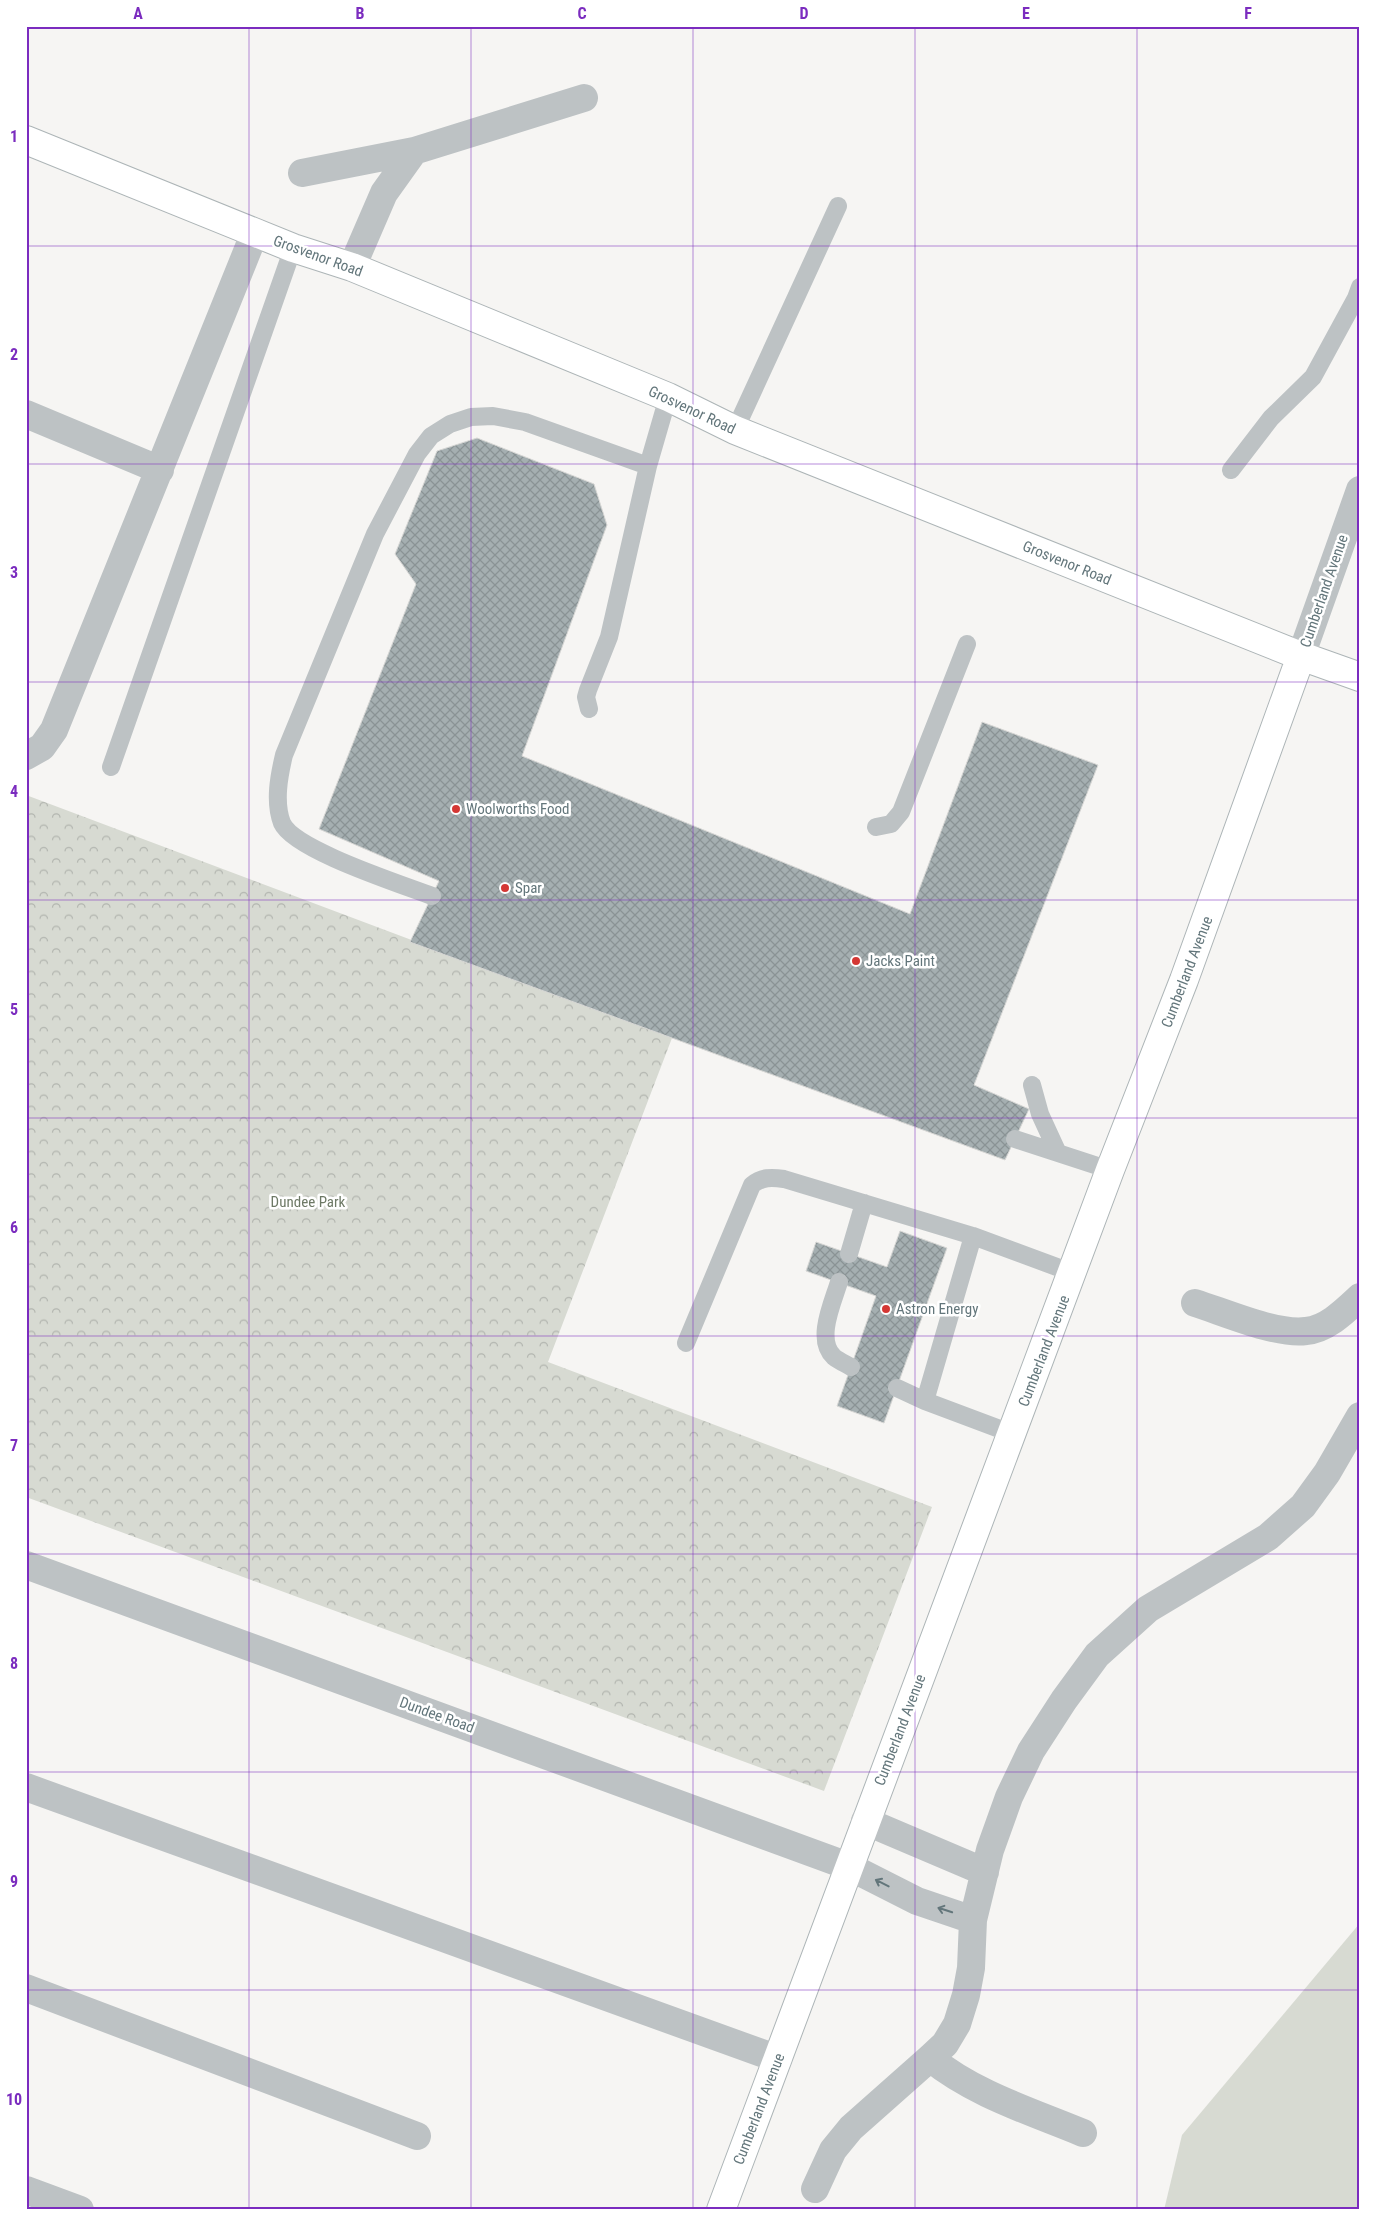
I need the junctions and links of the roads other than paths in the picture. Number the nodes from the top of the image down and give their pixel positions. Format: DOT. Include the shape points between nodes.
graph roads {
  1 [pos="584,98"];
  2 [pos="26,140"];
  3 [pos="414,151"];
  4 [pos="302,173"];
  5 [pos="838,206"];
  6 [pos="255,232"];
  7 [pos="293,248"];
  8 [pos="352,267"];
  9 [pos="1360,287"];
  10 [pos="668,397"];
  11 [pos="26,414"];
  12 [pos="736,430"];
  13 [pos="648,466"];
  14 [pos="160,470"];
  15 [pos="1231,470"];
  16 [pos="1360,490"];
  17 [pos="967,644"];
  18 [pos="1301,656"];
  19 [pos="1360,677"];
  20 [pos="589,709"];
  21 [pos="26,756"];
  22 [pos="111,767"];
  23 [pos="876,827"];
  24 [pos="432,896"];
  25 [pos="1032,1085"];
  26 [pos="1015,1138"];
  27 [pos="1057,1151"];
  28 [pos="1110,1170"];
  29 [pos="864,1203"];
  30 [pos="974,1236"];
  31 [pos="848,1254"];
  32 [pos="1073,1273"];
  33 [pos="840,1282"];
  34 [pos="1360,1297"];
  35 [pos="1195,1303"];
  36 [pos="686,1343"];
  37 [pos="851,1367"];
  38 [pos="897,1388"];
  39 [pos="925,1401"];
  40 [pos="1360,1416"];
  41 [pos="1012,1434"];
  42 [pos="26,1565"];
  43 [pos="26,1787"];
  44 [pos="865,1821"];
  45 [pos="848,1866"];
  46 [pos="985,1872"];
  47 [pos="974,1920"];
  48 [pos="26,1988"];
  49 [pos="930,2058"];
  50 [pos="778,2059"];
  51 [pos="1083,2132"];
  52 [pos="417,2136"];
  53 [pos="815,2189"];
  54 [pos="26,2190"];
  55 [pos="80,2210"];
  56 [pos="721,2210"];
  1 -- 3 [label="street"];
  2 -- 6 [label="street, Grosvenor Road"];
  3 -- 4 [label="street"];
  3 -- 8 [label="street" via="384,193"];
  5 -- 12 [label="lane"];
  6 -- 7 [label="street, Grosvenor Road"];
  6 -- 14 [label="street"];
  7 -- 8 [label="street, Grosvenor Road"];
  7 -- 22 [label="lane"];
  8 -- 10 [label="street, Grosvenor Road"];
  9 -- 15 [label="lane" via="1313,377 1271,418"];
  10 -- 12 [label="street, Grosvenor Road"];
  10 -- 13 [label="lane"];
  11 -- 14 [label="street"];
  12 -- 18 [label="street, Grosvenor Road"];
  13 -- 20 [label="lane" via="609,636 586,697"];
  13 -- 24 [label="lane" via="525,422 494,416 471,417 450,424 431,436 417,454 375,534 284,755 278,800 282,824 296,839 318,851"];
  14 -- 21 [label="street" via="54,730 42,747"];
  16 -- 18 [label="street, Cumberland Avenue"];
  17 -- 23 [label="lane" via="900,812 891,824"];
  18 -- 19 [label="street, Grosvenor Road"];
  18 -- 28 [label="street, Cumberland Avenue" via="1184,980"];
  25 -- 27 [label="lane"];
  26 -- 27 [label="lane"];
  27 -- 28 [label="lane"];
  28 -- 32 [label="street, Cumberland Avenue"];
  29 -- 30 [label="lane"];
  29 -- 31 [label="lane"];
  29 -- 36 [label="lane" via="784,1179 768,1177 759,1180 752,1186"];
  30 -- 32 [label="lane"];
  30 -- 39 [label="lane"];
  32 -- 41 [label="street, Cumberland Avenue"];
  33 -- 37 [label="lane" via="826,1335 833,1356"];
  34 -- 35 [label="street" via="1326,1324 1306,1331 1283,1331"];
  38 -- 39 [label="lane"];
  39 -- 41 [label="lane"];
  40 -- 46 [label="street" via="1328,1473 1303,1506 1268,1537 1148,1609 1097,1655 1031,1751 1008,1797"];
  41 -- 44 [label="street, Cumberland Avenue"];
  42 -- 45 [label="street, Dundee Road"];
  43 -- 50 [label="street"];
  44 -- 45 [label="street, Cumberland Avenue"];
  44 -- 46 [label="street"];
  47 -- 45 [label="street, Dundee Road, one-way" via="917,1901"];
  45 -- 50 [label="street, Cumberland Avenue"];
  46 -- 47 [label="street"];
  47 -- 49 [label="street" via="966,1996 945,2044"];
  48 -- 52 [label="street"];
  49 -- 51 [label="street" via="976,2089"];
  49 -- 53 [label="street" via="851,2128 833,2150"];
  50 -- 56 [label="street, Cumberland Avenue"];
  54 -- 55 [label="street"];
}
